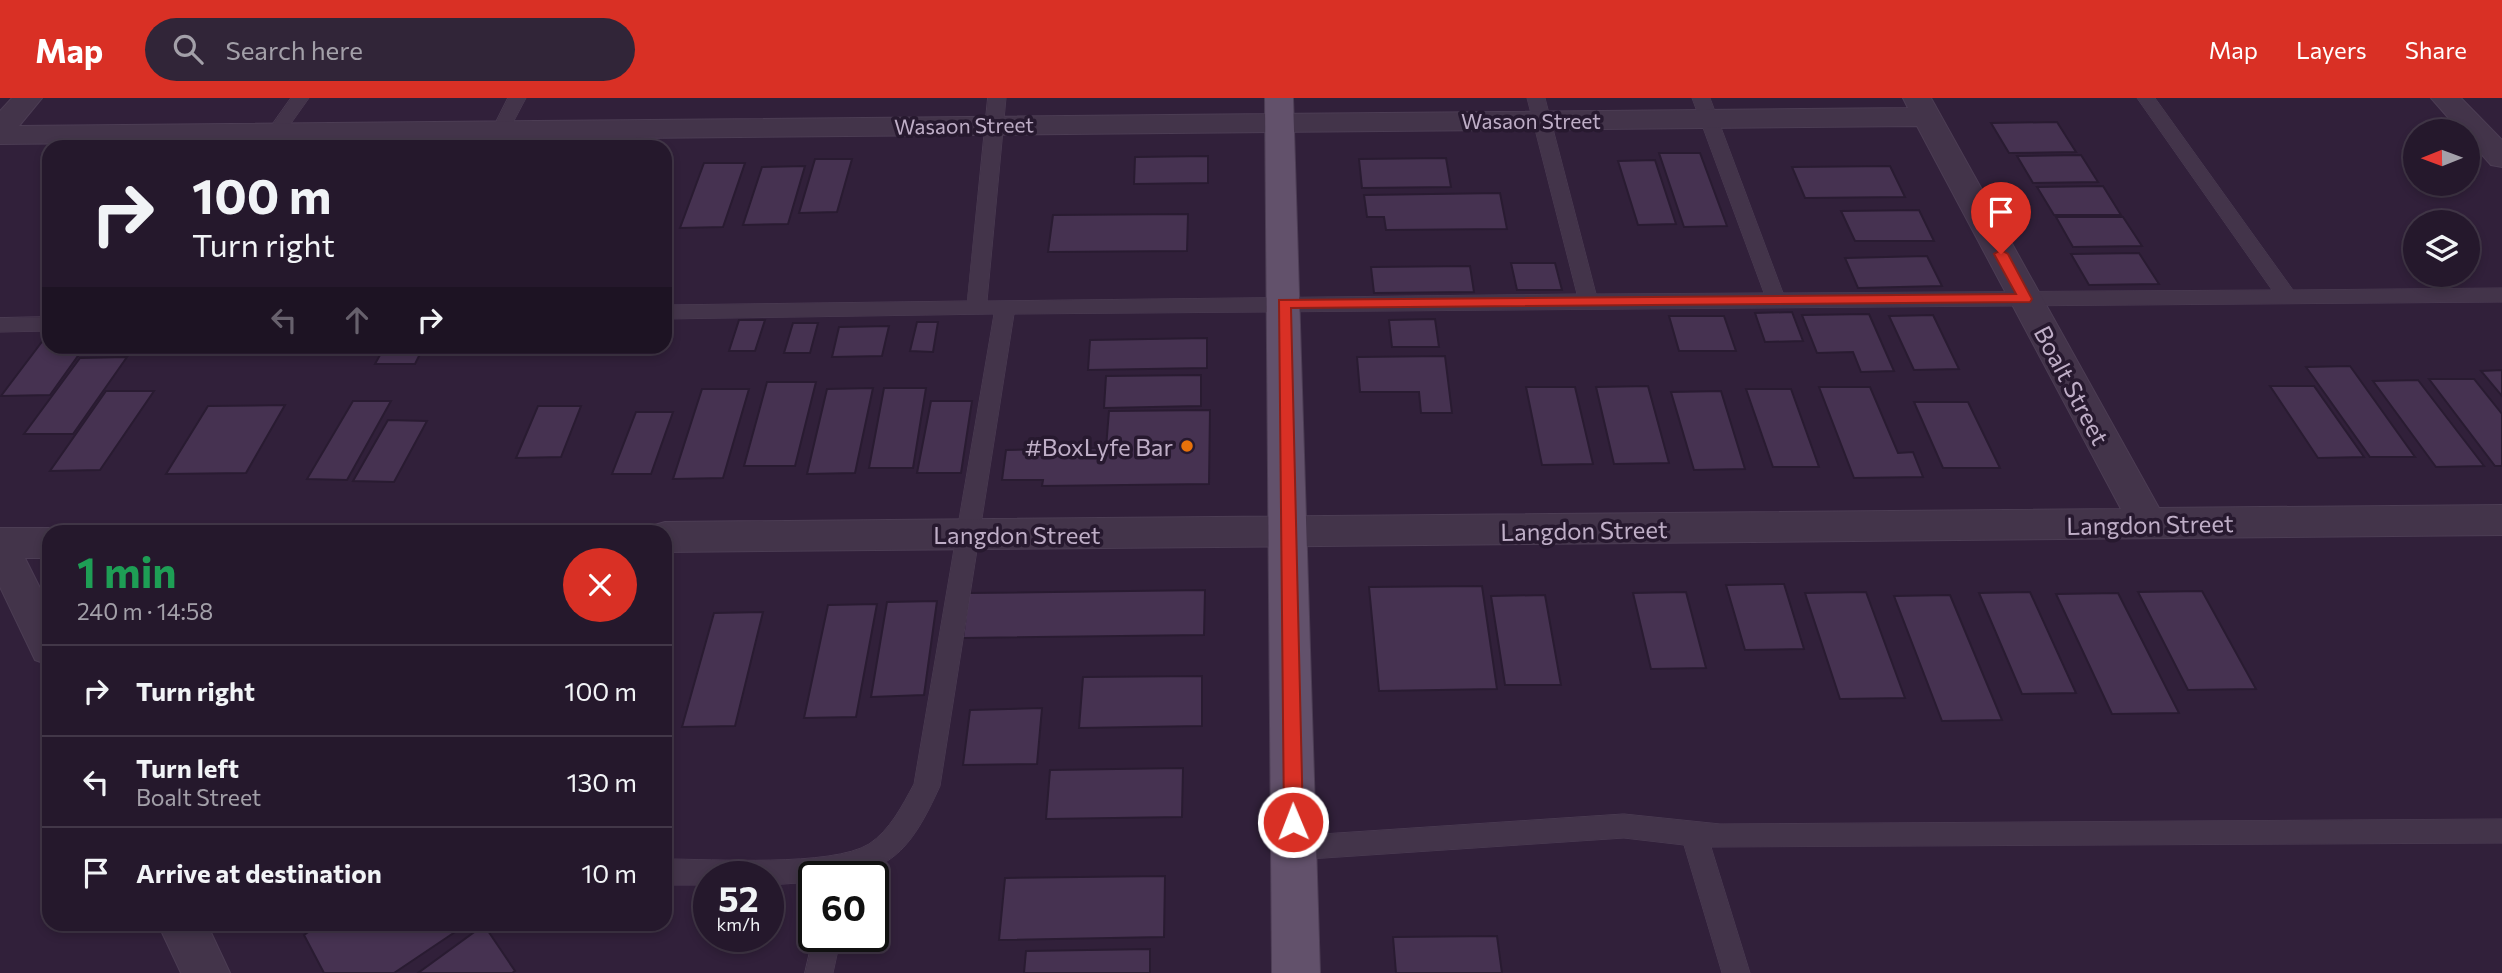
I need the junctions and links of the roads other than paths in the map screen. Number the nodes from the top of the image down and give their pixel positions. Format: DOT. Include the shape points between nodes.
graph roads {
  1 [pos="28,98"];
  2 [pos="300,98"];
  3 [pos="517,98"];
  4 [pos="2146,98"];
  5 [pos="2445,98"];
  6 [pos="1705,108"];
  7 [pos="1922,108"];
  8 [pos="1539,109"];
  9 [pos="1280,110"];
  10 [pos="994,111"];
  11 [pos="0,129"];
  12 [pos="501,130"];
  13 [pos="276,132"];
  14 [pos="0,135"];
  15 [pos="2496,145"];
  16 [pos="2502,295"];
  17 [pos="2287,296"];
  18 [pos="2025,299"];
  19 [pos="1776,300"];
  20 [pos="1588,301"];
  21 [pos="1284,303"];
  22 [pos="1005,306"];
  23 [pos="976,307"];
  24 [pos="672,312"];
  25 [pos="42,324"];
  26 [pos="0,325"];
  27 [pos="2502,520"];
  28 [pos="2148,524"];
  29 [pos="1289,532"];
  30 [pos="970,535"];
  31 [pos="672,537"];
  32 [pos="42,543"];
  33 [pos="0,545"];
  34 [pos="42,633"];
  35 [pos="2502,831"];
  36 [pos="1694,834"];
  37 [pos="1294,848"];
  38 [pos="862,861"];
  39 [pos="672,872"];
  40 [pos="798,872"];
  41 [pos="185,931"];
  42 [pos="824,952"];
  43 [pos="206,973"];
  44 [pos="819,973"];
  45 [pos="1296,973"];
  46 [pos="1736,973"];
  1 -- 11 [label="street"];
  2 -- 13 [label="lane"];
  3 -- 12 [label="lane"];
  4 -- 17 [label="lane"];
  5 -- 15 [label="street"];
  6 -- 7 [label="street, Wasaon Street"];
  6 -- 8 [label="street, Wasaon Street"];
  6 -- 19 [label="lane"];
  7 -- 18 [label="street, Boalt Street"];
  8 -- 9 [label="street, Wasaon Street"];
  8 -- 20 [label="lane"];
  9 -- 10 [label="street, Wasaon Street"];
  9 -- 21 [label="main road"];
  10 -- 12 [label="street, Wasaon Street"];
  10 -- 23 [label="lane"];
  12 -- 13 [label="street, Wasaon Street"];
  13 -- 14 [label="street, Wasaon Street"];
  16 -- 17 [label="lane"];
  17 -- 18 [label="lane"];
  18 -- 19 [label="lane"];
  18 -- 28 [label="street, Boalt Street"];
  19 -- 20 [label="lane"];
  20 -- 21 [label="lane"];
  21 -- 22 [label="lane"];
  21 -- 29 [label="main road"];
  22 -- 23 [label="lane"];
  22 -- 30 [label="lane"];
  23 -- 24 [label="lane"];
  25 -- 26 [label="lane"];
  27 -- 28 [label="street, Langdon Street"];
  28 -- 29 [label="street, Langdon Street"];
  29 -- 30 [label="street, Langdon Street"];
  29 -- 37 [label="main road"];
  30 -- 31 [label="street, Langdon Street"];
  30 -- 38 [label="lane" via="927,786 906,824 876,854"];
  32 -- 33 [label="street"];
  33 -- 34 [label="street"];
  35 -- 36 [label="lane"];
  36 -- 37 [label="lane" via="1623,826"];
  36 -- 46 [label="lane"];
  37 -- 45 [label="main road"];
  39 -- 40 [label="lane"];
  41 -- 43 [label="street"];
  42 -- 44 [label="lane"];
}
